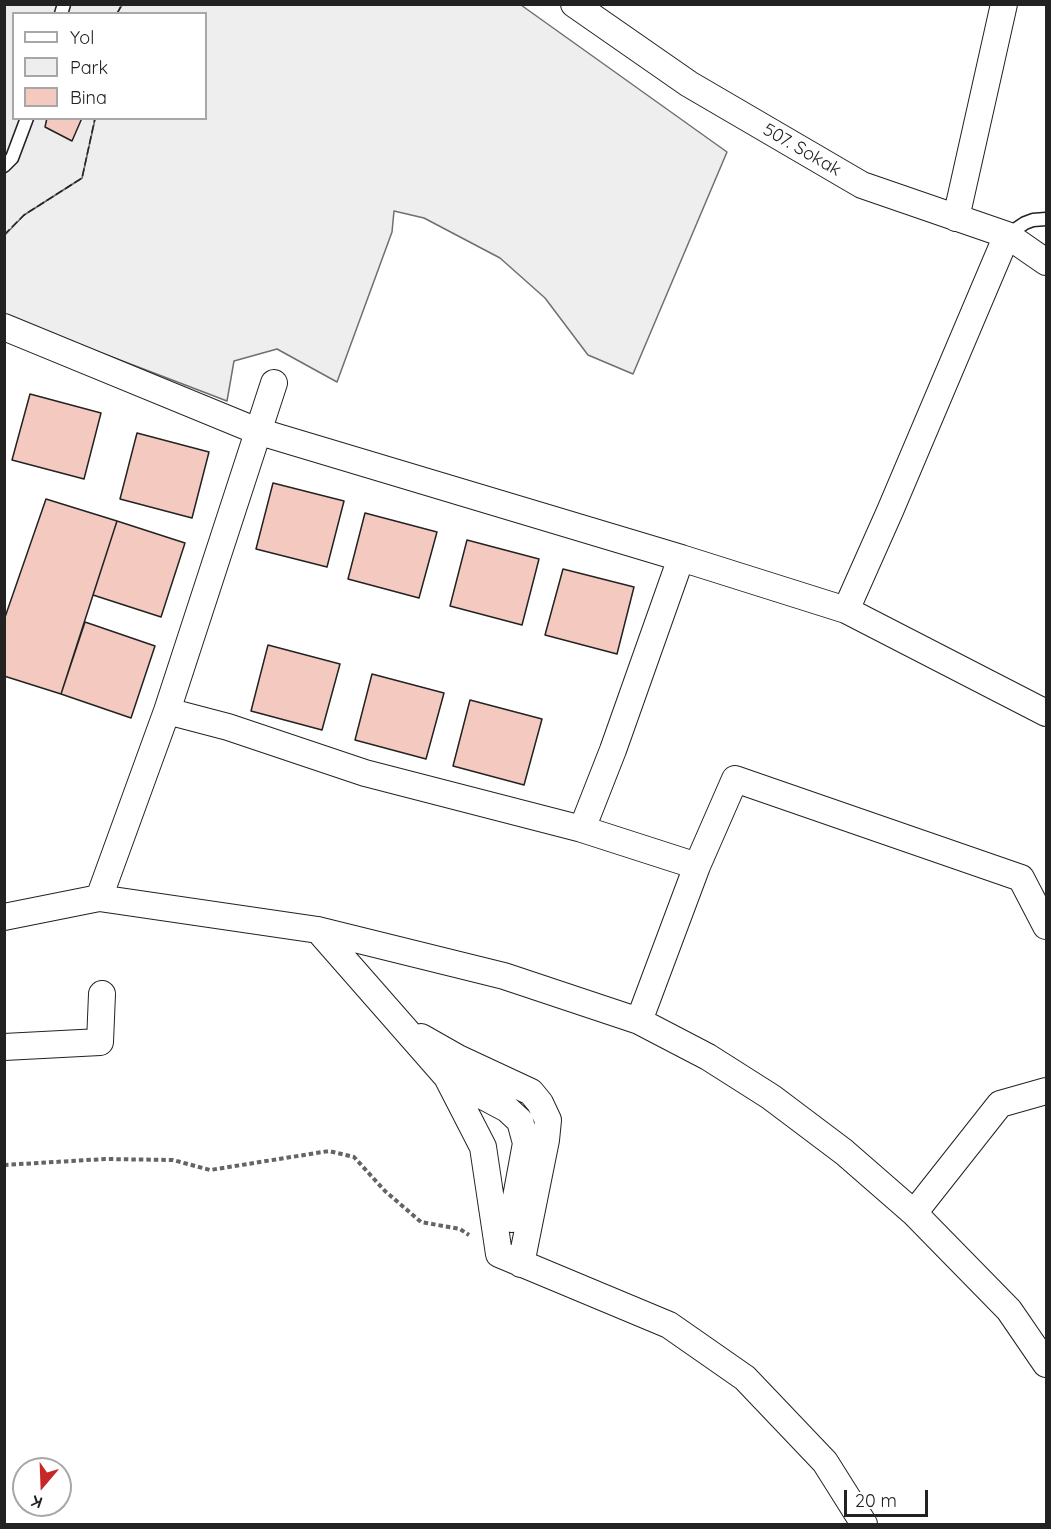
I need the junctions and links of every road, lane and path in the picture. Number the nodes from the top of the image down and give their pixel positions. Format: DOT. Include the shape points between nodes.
graph roads {
  1 [pos="574,4"];
  2 [pos="1004,4"];
  3 [pos="26,120"];
  4 [pos="4,166"];
  5 [pos="956,218"];
  6 [pos="1047,219"];
  7 [pos="1007,235"];
  8 [pos="1047,262"];
  9 [pos="4,327"];
  10 [pos="274,383"];
  11 [pos="257,431"];
  12 [pos="681,558"];
  13 [pos="846,610"];
  14 [pos="167,711"];
  15 [pos="1047,713"];
  16 [pos="582,829"];
  17 [pos="697,866"];
  18 [pos="99,898"];
  19 [pos="4,917"];
  20 [pos="1047,926"];
  21 [pos="318,930"];
  22 [pos="102,994"];
  23 [pos="639,1021"];
  24 [pos="405,1028"];
  25 [pos="4,1047"];
  26 [pos="447,1077"];
  27 [pos="1047,1091"];
  28 [pos="4,1165"];
  29 [pos="914,1213"];
  30 [pos="508,1258"];
  31 [pos="1047,1364"];
  32 [pos="864,1524"];
  1 -- 5 [label="street, 507. Sokak" via="689,84 862,185"];
  2 -- 5 [label="street"];
  3 -- 4 [label="lane" via="12,158"];
  5 -- 7 [label="street, 507. Sokak"];
  6 -- 7 [label="lane" via="1025,223"];
  7 -- 8 [label="street, 507. Sokak"];
  7 -- 13 [label="street"];
  9 -- 11 [label="street"];
  10 -- 11 [label="street"];
  11 -- 12 [label="street"];
  11 -- 14 [label="street"];
  12 -- 13 [label="street"];
  12 -- 16 [label="street"];
  13 -- 15 [label="street"];
  14 -- 16 [label="street" via="228,727 364,773"];
  14 -- 18 [label="street"];
  16 -- 17 [label="street"];
  17 -- 20 [label="street" via="735,779 1022,878"];
  17 -- 23 [label="street"];
  18 -- 19 [label="street"];
  18 -- 21 [label="street"];
  21 -- 23 [label="street" via="504,976"];
  21 -- 24 [label="street"];
  22 -- 25 [label="street" via="100,1042"];
  23 -- 29 [label="street" via="708,1057 771,1097 844,1152"];
  24 -- 26 [label="street"];
  24 -- 30 [label="street" via="531,1092 548,1120 546,1140"];
  26 -- 30 [label="street" via="483,1147"];
  26 -- 30 [label="street" via="507,1109 519,1121 526,1143"];
  27 -- 29 [label="street" via="1000,1104"];
  28 -- 30 [label="path" via="105,1159 173,1160 210,1170 328,1151 354,1157 421,1222 460,1229"];
  29 -- 31 [label="street" via="1010,1310"];
  30 -- 32 [label="street" via="669,1324 745,1378 825,1462"];
}
